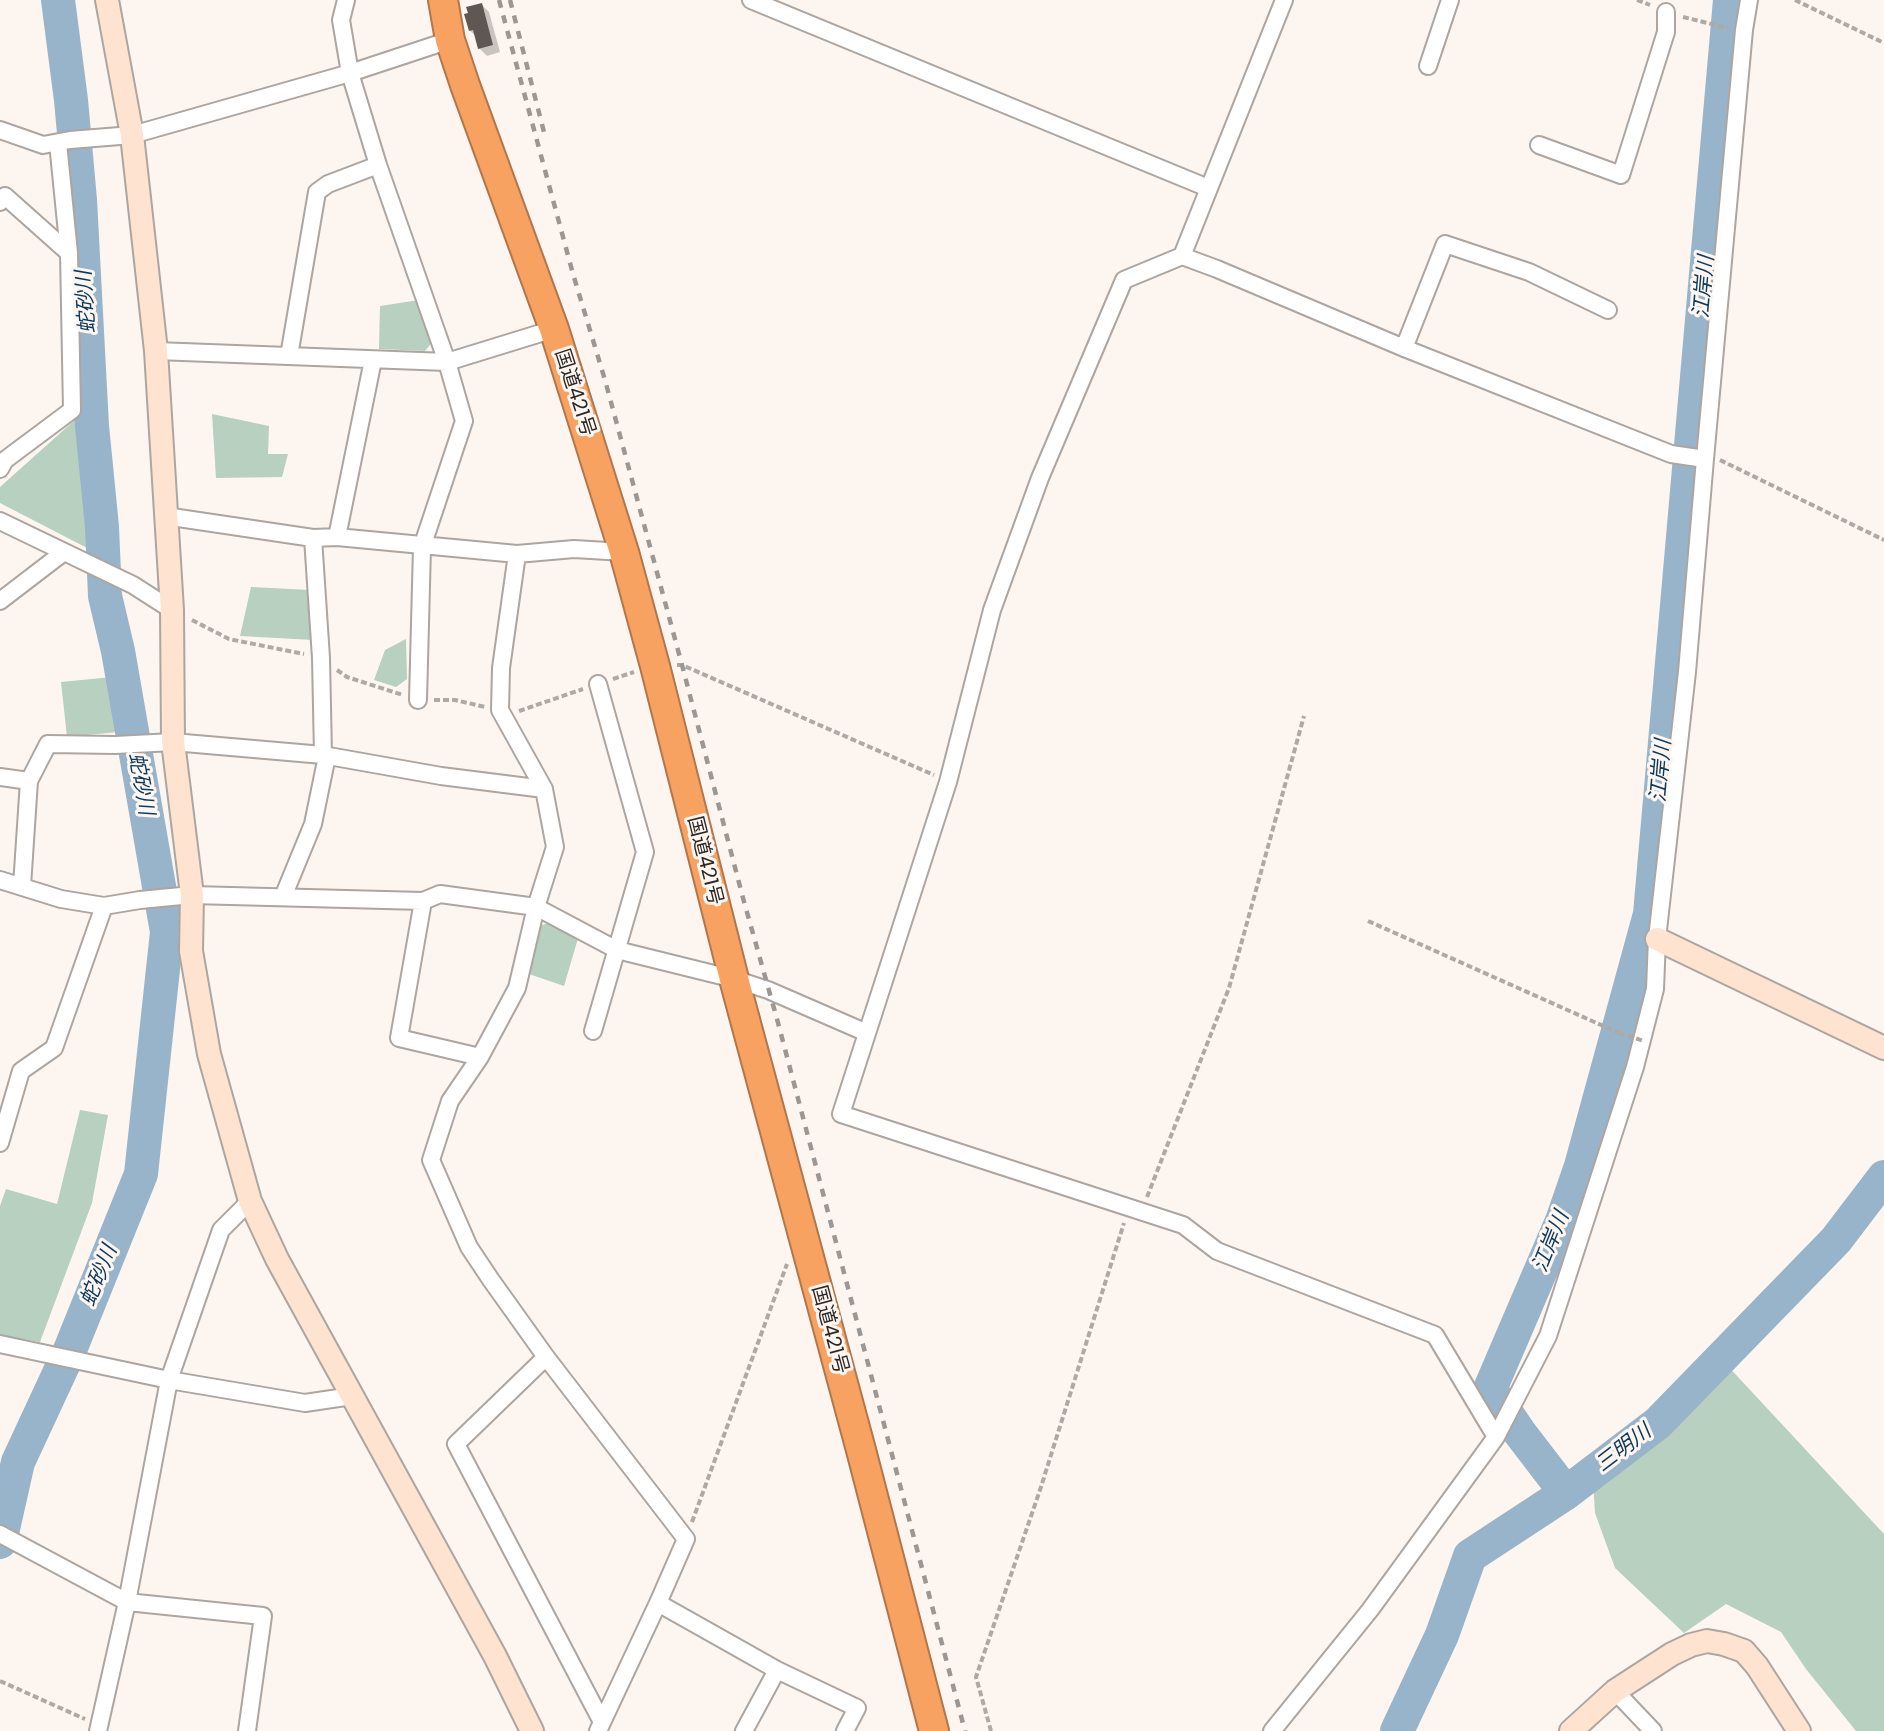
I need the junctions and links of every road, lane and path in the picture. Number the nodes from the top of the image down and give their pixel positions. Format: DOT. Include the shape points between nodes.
graph roads {
  1 [pos="107,0"];
  2 [pos="346,0"];
  3 [pos="443,0"];
  4 [pos="751,0"];
  5 [pos="1284,0"];
  6 [pos="1450,0"];
  7 [pos="1749,0"];
  8 [pos="1795,0"];
  9 [pos="1666,12"];
  10 [pos="450,39"];
  11 [pos="1884,43"];
  12 [pos="1428,66"];
  13 [pos="350,73"];
  14 [pos="0,130"];
  15 [pos="132,135"];
  16 [pos="64,142"];
  17 [pos="1539,145"];
  18 [pos="378,165"];
  19 [pos="1208,188"];
  20 [pos="0,202"];
  21 [pos="69,253"];
  22 [pos="1182,256"];
  23 [pos="1608,310"];
  24 [pos="554,329"];
  25 [pos="1404,348"];
  26 [pos="156,351"];
  27 [pos="289,356"];
  28 [pos="373,360"];
  29 [pos="447,362"];
  30 [pos="1694,458"];
  31 [pos="2,461"];
  32 [pos="165,516"];
  33 [pos="0,521"];
  34 [pos="337,537"];
  35 [pos="313,538"];
  36 [pos="1884,540"];
  37 [pos="422,547"];
  38 [pos="64,552"];
  39 [pos="624,552"];
  40 [pos="517,554"];
  41 [pos="0,602"];
  42 [pos="172,610"];
  43 [pos="682,665"];
  44 [pos="598,684"];
  45 [pos="418,700"];
  46 [pos="1304,716"];
  47 [pos="173,742"];
  48 [pos="325,756"];
  49 [pos="0,777"];
  50 [pos="29,781"];
  51 [pos="948,782"];
  52 [pos="544,789"];
  53 [pos="0,880"];
  54 [pos="22,886"];
  55 [pos="192,895"];
  56 [pos="283,897"];
  57 [pos="423,901"];
  58 [pos="104,906"];
  59 [pos="536,907"];
  60 [pos="1368,921"];
  61 [pos="1657,939"];
  62 [pos="617,950"];
  63 [pos="734,979"];
  64 [pos="593,1030"];
  65 [pos="867,1034"];
  66 [pos="1644,1041"];
  67 [pos="1884,1048"];
  68 [pos="480,1057"];
  69 [pos="0,1143"];
  70 [pos="250,1201"];
  71 [pos="1135,1210"];
  72 [pos="788,1260"];
  73 [pos="0,1344"];
  74 [pos="546,1357"];
  75 [pos="169,1380"];
  76 [pos="352,1396"];
  77 [pos="1496,1437"];
  78 [pos="3,1536"];
  79 [pos="686,1539"];
  80 [pos="127,1602"];
  81 [pos="658,1603"];
  82 [pos="777,1670"];
  83 [pos="0,1681"];
  84 [pos="1615,1691"];
  85 [pos="600,1726"];
  86 [pos="99,1728"];
  87 [pos="247,1731"];
  88 [pos="532,1731"];
  89 [pos="744,1731"];
  90 [pos="845,1731"];
  91 [pos="934,1731"];
  92 [pos="991,1731"];
  93 [pos="1272,1731"];
  94 [pos="1571,1731"];
  95 [pos="1653,1731"];
  96 [pos="1799,1731"];
  1 -- 15 [label="street"];
  2 -- 13 [label="street" via="341,20"];
  3 -- 10 [label="highway, 国道421号"];
  4 -- 19 [label="street"];
  5 -- 19 [label="street"];
  6 -- 12 [label="street"];
  7 -- 30 [label="street"];
  8 -- 11 [label="path"];
  9 -- 17 [label="street" via="1666,32 1621,175"];
  10 -- 13 [label="street"];
  10 -- 24 [label="highway, 国道421号"];
  13 -- 15 [label="street"];
  13 -- 18 [label="street"];
  14 -- 16 [label="street" via="43,145"];
  15 -- 16 [label="street"];
  15 -- 26 [label="street"];
  16 -- 21 [label="street"];
  18 -- 27 [label="street" via="317,192"];
  18 -- 29 [label="street"];
  19 -- 22 [label="street"];
  20 -- 21 [label="street" via="5,196"];
  21 -- 31 [label="street" via="72,410"];
  22 -- 25 [label="street"];
  22 -- 51 [label="street" via="1124,280 1040,478 992,610"];
  23 -- 25 [label="street" via="1529,272 1445,244"];
  24 -- 29 [label="street"];
  24 -- 39 [label="highway, 国道421号"];
  25 -- 30 [label="street" via="1671,454"];
  26 -- 27 [label="street"];
  26 -- 32 [label="street"];
  27 -- 28 [label="street"];
  28 -- 29 [label="street"];
  28 -- 34 [label="street"];
  29 -- 37 [label="street" via="464,421"];
  30 -- 36 [label="path" via="1719,460"];
  30 -- 61 [label="street" via="1687,672"];
  32 -- 35 [label="street"];
  32 -- 42 [label="street"];
  33 -- 38 [label="street"];
  34 -- 35 [label="street"];
  34 -- 37 [label="street"];
  35 -- 48 [label="street"];
  37 -- 40 [label="street"];
  37 -- 45 [label="street"];
  38 -- 41 [label="street"];
  38 -- 42 [label="street" via="133,585"];
  39 -- 40 [label="street" via="574,549"];
  39 -- 63 [label="highway, 国道421号"];
  40 -- 52 [label="street" via="501,668 500,710"];
  42 -- 47 [label="street"];
  43 -- 51 [label="path"];
  44 -- 62 [label="street" via="645,852"];
  46 -- 71 [label="path" via="1229,988"];
  47 -- 48 [label="street"];
  47 -- 50 [label="street" via="48,744"];
  47 -- 55 [label="street"];
  48 -- 52 [label="street"];
  48 -- 56 [label="street" via="314,824"];
  49 -- 50 [label="street"];
  50 -- 54 [label="street"];
  51 -- 65 [label="street"];
  52 -- 59 [label="street" via="555,847"];
  53 -- 54 [label="street"];
  54 -- 58 [label="street" via="61,899"];
  55 -- 56 [label="street"];
  55 -- 58 [label="street"];
  55 -- 70 [label="street" via="191,951 209,1054"];
  56 -- 57 [label="street"];
  57 -- 59 [label="street" via="440,894"];
  57 -- 68 [label="street" via="399,1038"];
  58 -- 69 [label="street" via="54,1048 21,1071"];
  59 -- 62 [label="street"];
  59 -- 68 [label="street" via="517,988"];
  60 -- 66 [label="path, bridge" via="1619,1034"];
  61 -- 67 [label="street"];
  61 -- 77 [label="street" via="1655,989 1635,1067 1548,1336"];
  62 -- 63 [label="street"];
  62 -- 64 [label="street"];
  63 -- 65 [label="street"];
  63 -- 91 [label="highway, 国道421号"];
  65 -- 71 [label="street" via="841,1114"];
  68 -- 74 [label="street" via="450,1101 430,1160 469,1247"];
  70 -- 75 [label="street" via="221,1230"];
  70 -- 76 [label="street"];
  71 -- 77 [label="street" via="1184,1225 1217,1251 1436,1335"];
  71 -- 92 [label="path" via="976,1677"];
  72 -- 79 [label="path"];
  73 -- 75 [label="street"];
  74 -- 79 [label="street"];
  74 -- 85 [label="street" via="456,1444"];
  75 -- 76 [label="street" via="304,1403"];
  75 -- 80 [label="street"];
  76 -- 88 [label="street"];
  77 -- 93 [label="street" via="1370,1610"];
  78 -- 80 [label="street"];
  79 -- 81 [label="street"];
  80 -- 86 [label="street"];
  80 -- 87 [label="street" via="262,1616"];
  81 -- 82 [label="street"];
  81 -- 85 [label="street"];
  82 -- 89 [label="street"];
  82 -- 90 [label="street" via="857,1708"];
  83 -- 86 [label="path"];
  84 -- 94 [label="street"];
  84 -- 95 [label="street"];
  84 -- 96 [label="street" via="1672,1654 1707,1641 1725,1644 1744,1651 1757,1666"];
}
